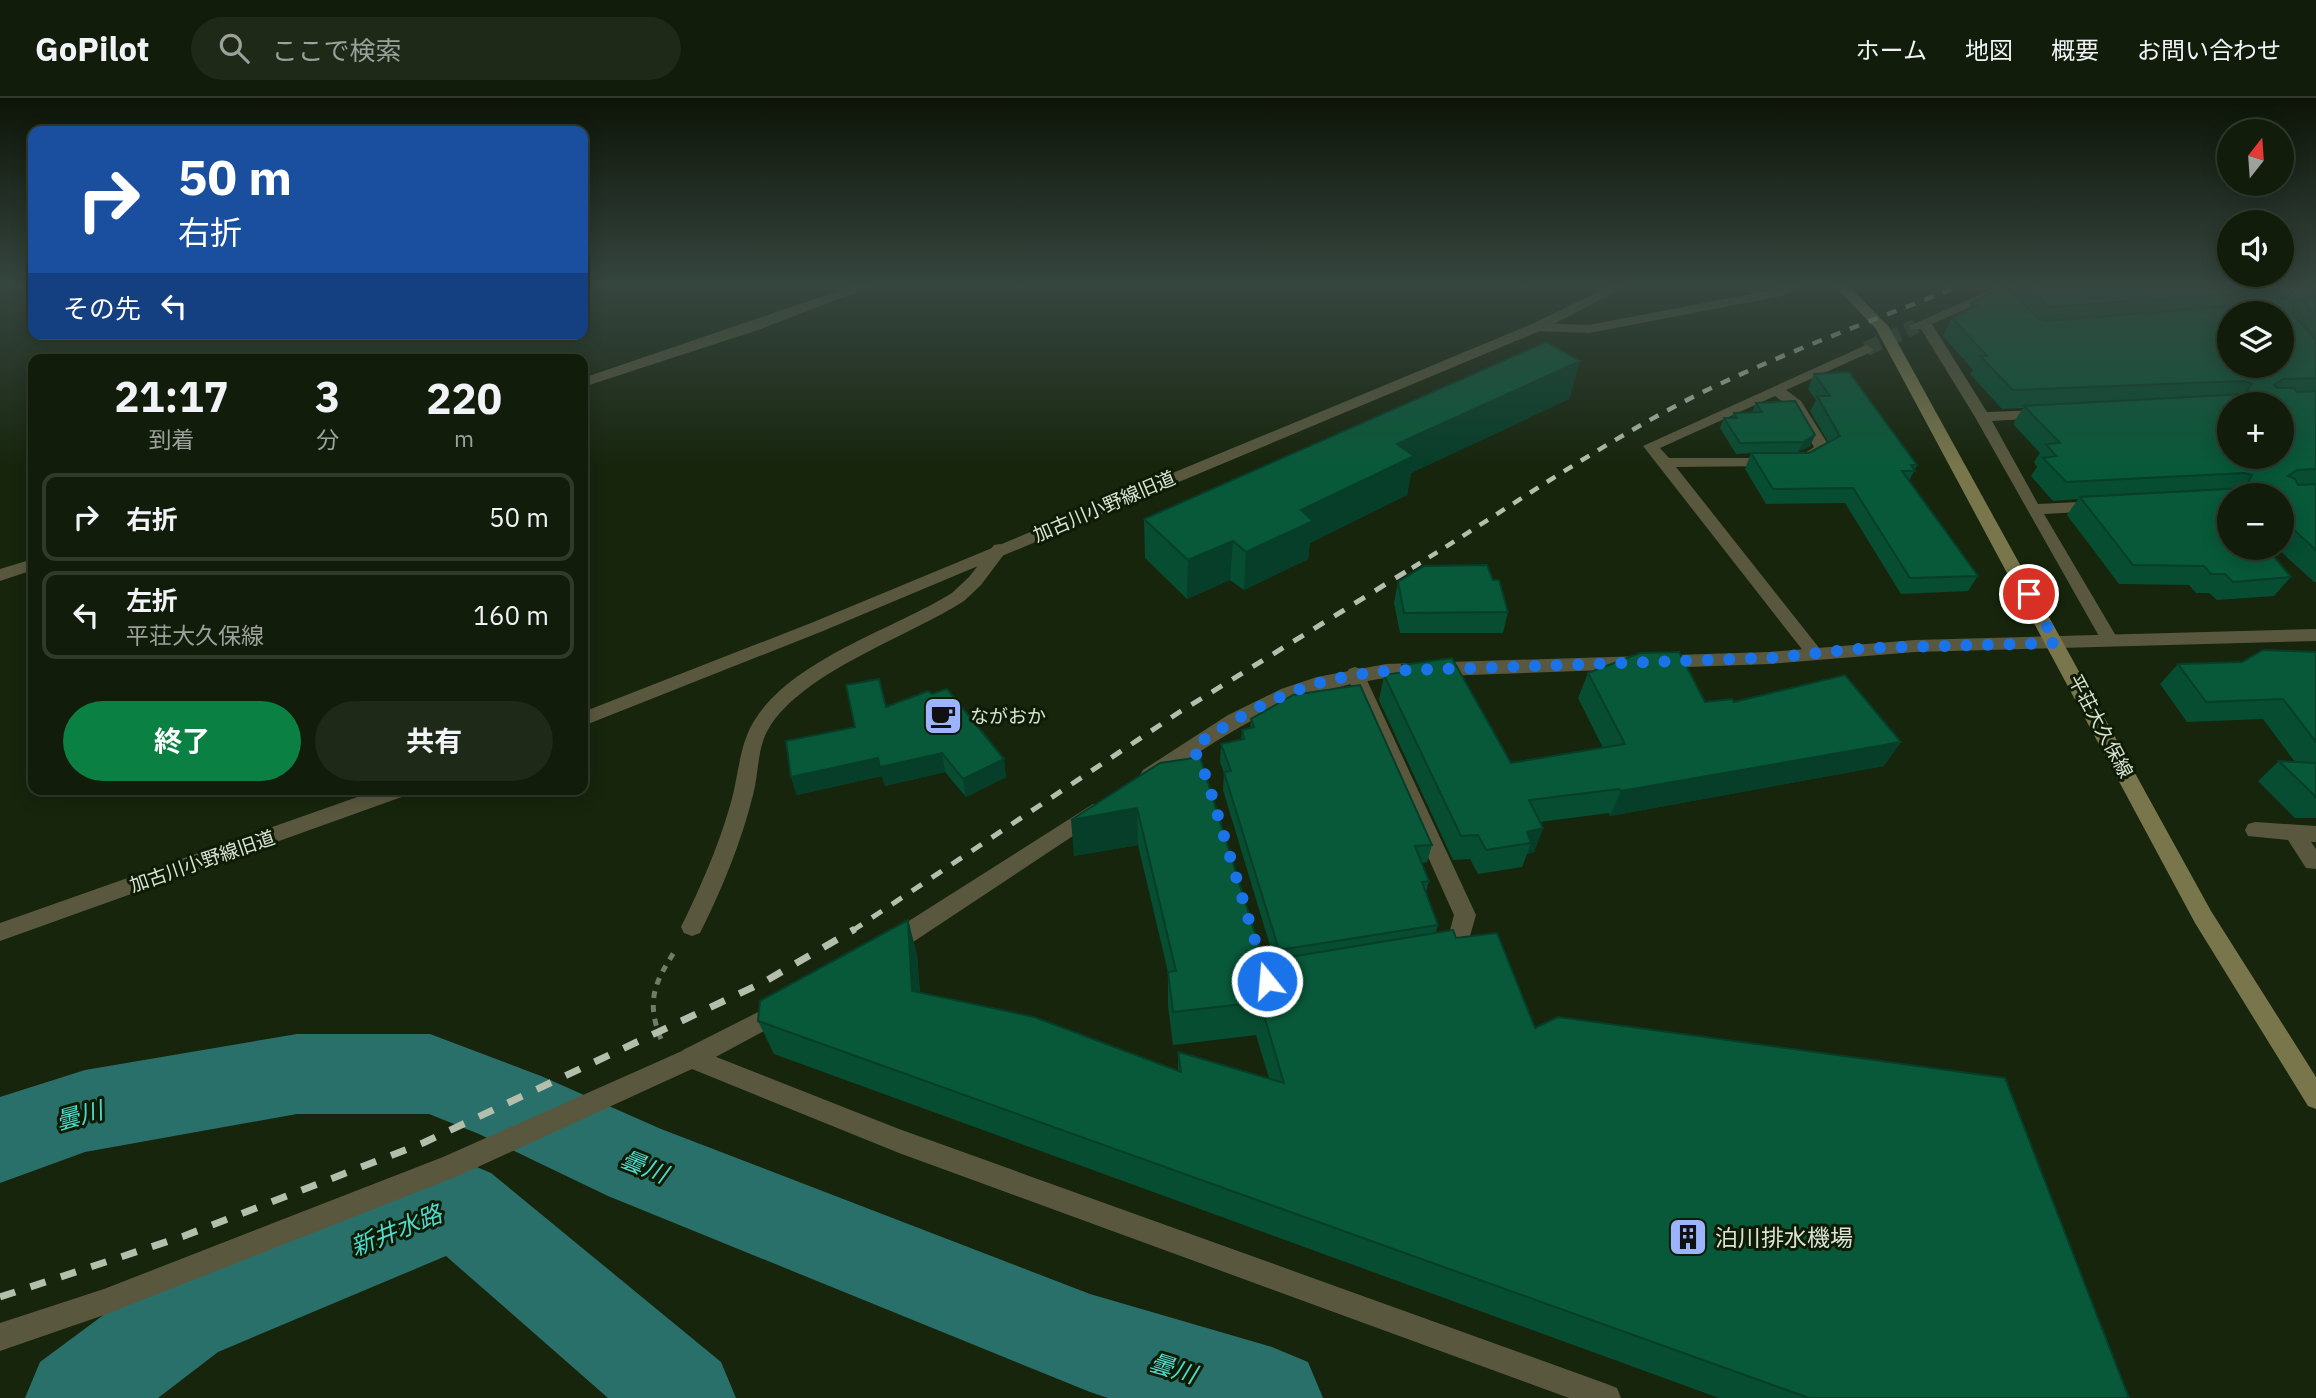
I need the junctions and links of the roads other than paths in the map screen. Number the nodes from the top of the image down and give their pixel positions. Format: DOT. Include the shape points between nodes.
graph roads {
  1 [pos="696,346"];
  2 [pos="1492,346"];
  3 [pos="1892,346"];
  4 [pos="1934,346"];
  5 [pos="1866,349"];
  6 [pos="588,381"];
  7 [pos="1776,390"];
  8 [pos="2064,413"];
  9 [pos="1982,417"];
  10 [pos="1664,463"];
  11 [pos="2112,505"];
  12 [pos="2034,509"];
  13 [pos="1000,549"];
  14 [pos="28,566"];
  15 [pos="0,575"];
  16 [pos="2316,635"];
  17 [pos="2110,641"];
  18 [pos="2056,643"];
  19 [pos="1814,653"];
  20 [pos="1355,674"];
  21 [pos="588,717"];
  22 [pos="1193,747"];
  23 [pos="1202,768"];
  24 [pos="1136,784"];
  25 [pos="386,795"];
  26 [pos="1113,799"];
  27 [pos="2255,830"];
  28 [pos="2294,832"];
  29 [pos="2316,834"];
  30 [pos="2312,862"];
  31 [pos="692,927"];
  32 [pos="0,932"];
  33 [pos="877,953"];
  34 [pos="1429,954"];
  35 [pos="799,1000"];
  36 [pos="675,1064"];
  37 [pos="2316,1098"];
  38 [pos="0,1337"];
  39 [pos="1607,1398"];
  1 -- 6 [label="street"];
  2 -- 13 [label="street, 加古川小野線旧道"];
  3 -- 18 [label="main road, 平荘大久保線"];
  4 -- 9 [label="street"];
  5 -- 7 [label="street"];
  7 -- 10 [label="street" via="1651,446"];
  7 -- 10 [label="street" via="1796,404 1824,449 1802,460"];
  8 -- 9 [label="street"];
  9 -- 12 [label="street"];
  10 -- 19 [label="street"];
  11 -- 12 [label="street"];
  12 -- 17 [label="street"];
  13 -- 21 [label="street, 加古川小野線旧道"];
  13 -- 31 [label="street" via="960,596 827,668 768,715 752,741 744,792 722,862"];
  14 -- 15 [label="street"];
  16 -- 17 [label="street"];
  17 -- 18 [label="street"];
  18 -- 19 [label="street"];
  18 -- 37 [label="main road, 平荘大久保線" via="2203,917"];
  19 -- 20 [label="street"];
  20 -- 22 [label="street" via="1316,682 1264,702"];
  20 -- 34 [label="street" via="1465,915 1456,950"];
  22 -- 23 [label="street"];
  22 -- 24 [label="street"];
  25 -- 32 [label="street, 加古川小野線旧道"];
  26 -- 33 [label="street"];
  27 -- 28 [label="street"];
  28 -- 29 [label="street"];
  28 -- 30 [label="street"];
  35 -- 36 [label="street"];
  36 -- 38 [label="street" via="449,1167 104,1302"];
  36 -- 39 [label="street"];
}
